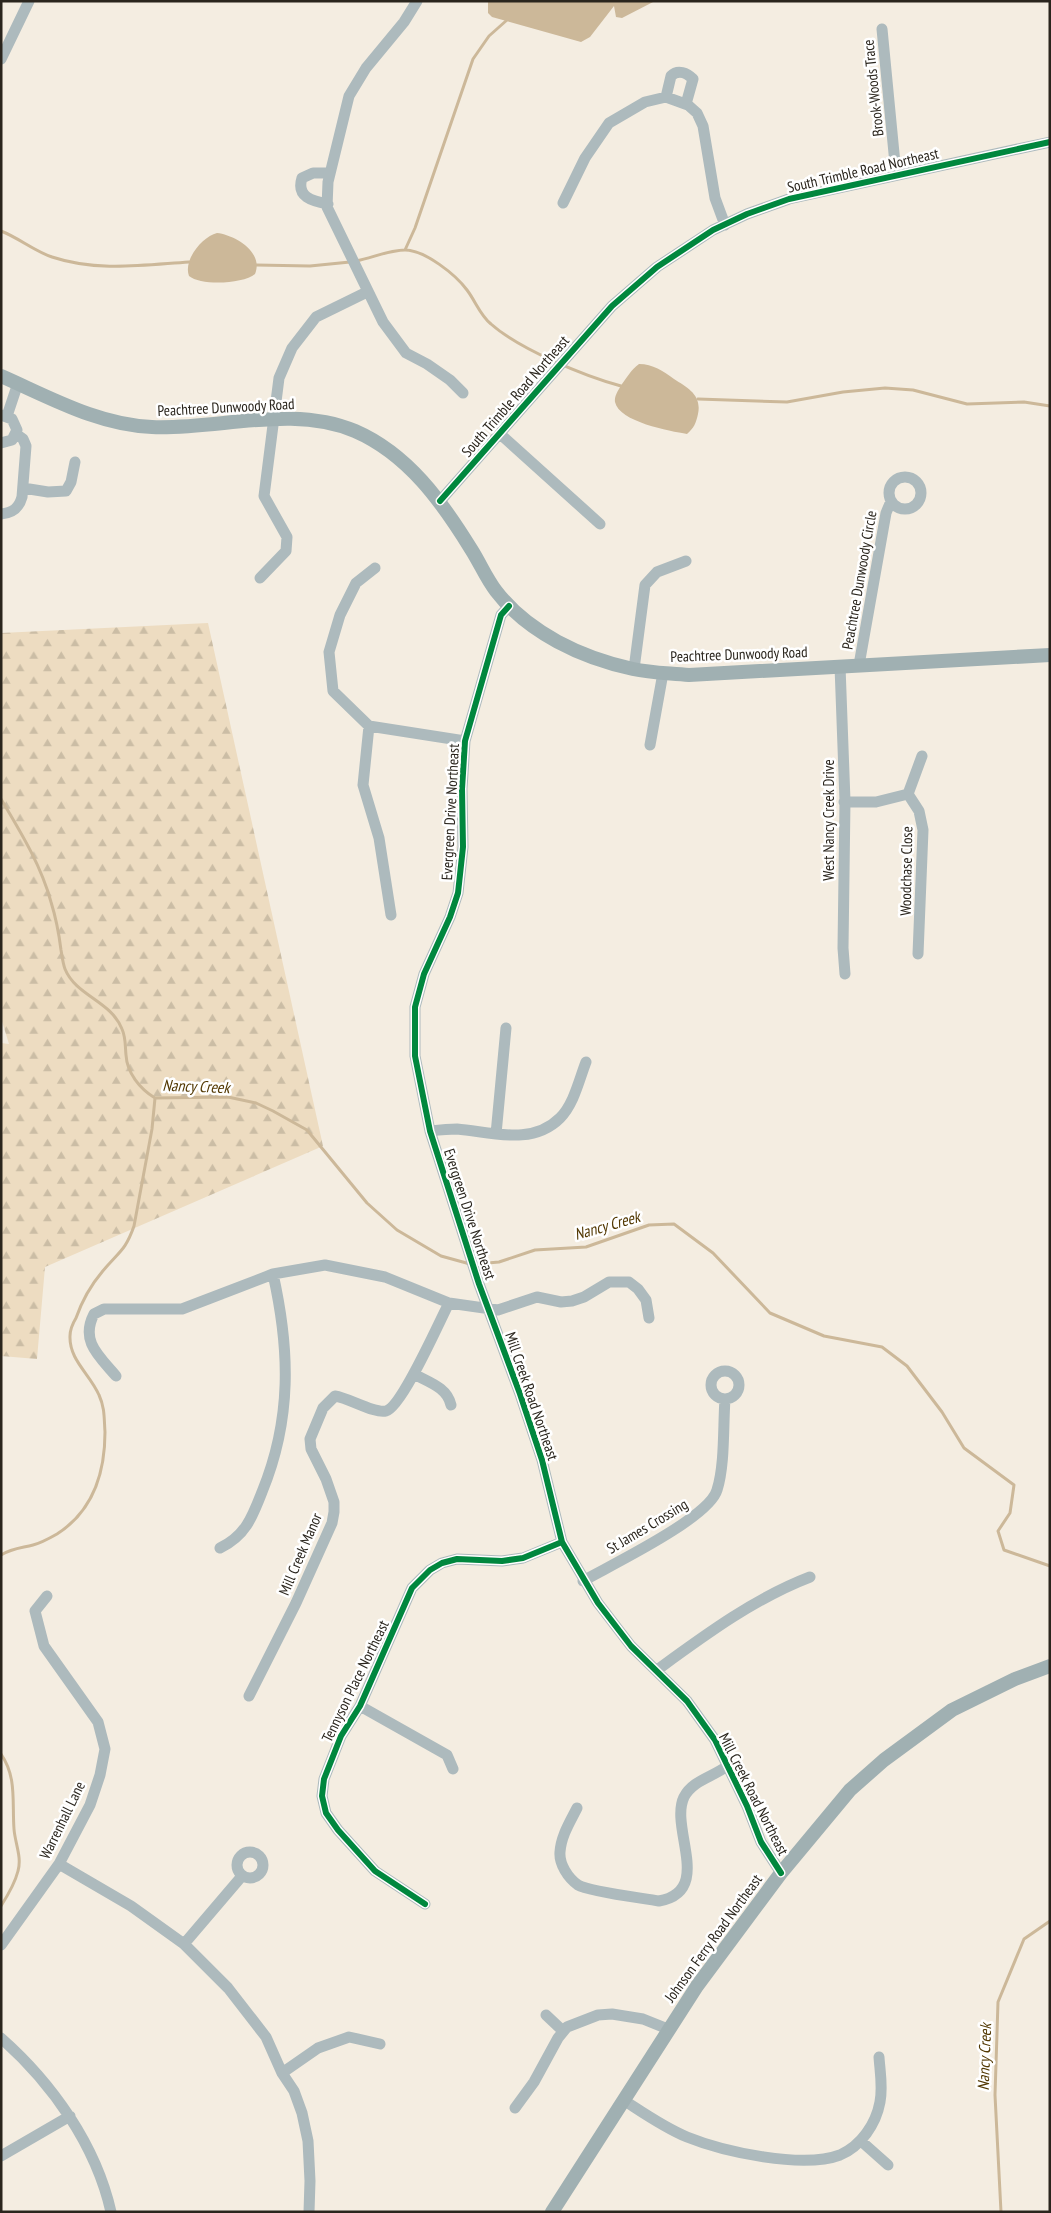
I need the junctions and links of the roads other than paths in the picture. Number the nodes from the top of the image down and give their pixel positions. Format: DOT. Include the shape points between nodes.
graph roads {
  1 [pos="29,1"];
  2 [pos="418,1"];
  3 [pos="882,29"];
  4 [pos="1,59"];
  5 [pos="666,97"];
  6 [pos="686,104"];
  7 [pos="1050,142"];
  8 [pos="330,173"];
  9 [pos="896,174"];
  10 [pos="563,203"];
  11 [pos="328,204"];
  12 [pos="725,225"];
  13 [pos="368,292"];
  14 [pos="1,376"];
  15 [pos="18,383"];
  16 [pos="462,393"];
  17 [pos="4,416"];
  18 [pos="273,419"];
  19 [pos="499,433"];
  20 [pos="16,434"];
  21 [pos="1,443"];
  22 [pos="75,462"];
  23 [pos="23,488"];
  24 [pos="440,501"];
  25 [pos="891,501"];
  26 [pos="1,514"];
  27 [pos="600,524"];
  28 [pos="686,561"];
  29 [pos="375,568"];
  30 [pos="260,578"];
  31 [pos="509,606"];
  32 [pos="1050,655"];
  33 [pos="859,664"];
  34 [pos="840,666"];
  35 [pos="634,670"];
  36 [pos="663,673"];
  37 [pos="369,726"];
  38 [pos="465,741"];
  39 [pos="650,745"];
  40 [pos="922,756"];
  41 [pos="908,794"];
  42 [pos="844,802"];
  43 [pos="391,915"];
  44 [pos="918,954"];
  45 [pos="845,974"];
  46 [pos="506,1028"];
  47 [pos="586,1062"];
  48 [pos="430,1130"];
  49 [pos="496,1134"];
  50 [pos="273,1274"];
  51 [pos="448,1303"];
  52 [pos="488,1309"];
  53 [pos="649,1318"];
  54 [pos="414,1374"];
  55 [pos="116,1376"];
  56 [pos="725,1399"];
  57 [pos="451,1405"];
  58 [pos="562,1542"];
  59 [pos="220,1548"];
  60 [pos="810,1577"];
  61 [pos="584,1581"];
  62 [pos="47,1596"];
  63 [pos="1050,1666"];
  64 [pos="657,1670"];
  65 [pos="249,1696"];
  66 [pos="360,1706"];
  67 [pos="727,1766"];
  68 [pos="453,1769"];
  69 [pos="577,1808"];
  70 [pos="59,1864"];
  71 [pos="780,1873"];
  72 [pos="242,1876"];
  73 [pos="425,1904"];
  74 [pos="184,1944"];
  75 [pos="1,1945"];
  76 [pos="546,2015"];
  77 [pos="668,2029"];
  78 [pos="564,2031"];
  79 [pos="1,2038"];
  80 [pos="380,2044"];
  81 [pos="879,2057"];
  82 [pos="282,2073"];
  83 [pos="625,2101"];
  84 [pos="515,2108"];
  85 [pos="70,2116"];
  86 [pos="861,2140"];
  87 [pos="1,2156"];
  88 [pos="888,2165"];
  89 [pos="111,2212"];
  90 [pos="309,2212"];
  91 [pos="552,2212"];
  1 -- 4 [label="street"];
  2 -- 8 [label="street" via="366,68 349,96"];
  3 -- 9 [label="street, Brook-Woods Trace"];
  5 -- 6 [label="street"];
  5 -- 6 [label="street" via="671,76 677,72 684,73 692,80"];
  5 -- 10 [label="street" via="645,102 608,124 585,158"];
  6 -- 12 [label="street" via="697,113 703,126 715,198"];
  7 -- 9 [label="street, South Trimble Road Northeast"];
  8 -- 11 [label="street"];
  8 -- 11 [label="street" via="306,175 300,184 303,195 311,201"];
  9 -- 12 [label="street, South Trimble Road Northeast" via="789,199"];
  11 -- 13 [label="street"];
  12 -- 19 [label="street, South Trimble Road Northeast" via="681,250 634,286 596,322"];
  13 -- 16 [label="street" via="383,322 406,353 450,380"];
  13 -- 18 [label="street" via="316,317 292,348 279,378"];
  14 -- 15 [label="main road, Peachtree Dunwoody Road"];
  15 -- 17 [label="street"];
  15 -- 18 [label="main road, Peachtree Dunwoody Road" via="106,420 131,425 154,427"];
  17 -- 20 [label="street" via="15,422"];
  18 -- 24 [label="main road, Peachtree Dunwoody Road" via="308,420 354,430 401,459"];
  18 -- 30 [label="street" via="264,496 287,537 286,551"];
  19 -- 24 [label="street, South Trimble Road Northeast"];
  19 -- 27 [label="street"];
  20 -- 21 [label="street" via="12,440"];
  20 -- 23 [label="street" via="26,446"];
  22 -- 23 [label="street" via="66,491"];
  23 -- 26 [label="street" via="20,504 9,513"];
  24 -- 31 [label="main road, Peachtree Dunwoody Road"];
  25 -- 33 [label="street, Peachtree Dunwoody Circle" via="886,513"];
  28 -- 35 [label="street" via="657,572 646,585"];
  29 -- 37 [label="street" via="356,584 340,615 329,652 333,691"];
  31 -- 35 [label="main road, Peachtree Dunwoody Road" via="560,643"];
  31 -- 38 [label="street, Evergreen Drive Northeast" via="501,615"];
  32 -- 33 [label="main road, Peachtree Dunwoody Road"];
  33 -- 34 [label="main road, Peachtree Dunwoody Road"];
  34 -- 36 [label="main road, Peachtree Dunwoody Road"];
  34 -- 42 [label="street, West Nancy Creek Drive"];
  35 -- 36 [label="main road, Peachtree Dunwoody Road"];
  36 -- 39 [label="street"];
  37 -- 38 [label="street"];
  37 -- 43 [label="street" via="362,785 378,838"];
  38 -- 48 [label="street, Evergreen Drive Northeast" via="461,877 450,917 424,974 416,1007 415,1056"];
  40 -- 41 [label="street"];
  41 -- 42 [label="street" via="876,802"];
  41 -- 44 [label="street, Woodchase Close" via="919,811 923,830"];
  42 -- 45 [label="street, West Nancy Creek Drive"];
  46 -- 49 [label="street"];
  47 -- 49 [label="street" via="572,1100 560,1118 532,1134"];
  48 -- 49 [label="street" via="455,1129"];
  48 -- 52 [label="street, Evergreen Drive Northeast"];
  50 -- 51 [label="street" via="325,1265 350,1269 385,1276"];
  50 -- 55 [label="street" via="182,1309 104,1309 94,1314 89,1323 89,1341"];
  50 -- 59 [label="street" via="282,1313 285,1360 283,1423 256,1509 234,1542"];
  51 -- 52 [label="street"];
  51 -- 54 [label="street, Mill Creek Manor"];
  52 -- 53 [label="street" via="498,1310 537,1296 572,1301 609,1282 618,1281 629,1282 638,1289 646,1300"];
  52 -- 58 [label="street, Mill Creek Road Northeast" via="542,1460"];
  54 -- 57 [label="street" via="443,1390"];
  54 -- 65 [label="street, Mill Creek Manor" via="392,1408 385,1412 336,1396 323,1408 310,1439 334,1502 332,1523"];
  56 -- 61 [label="street, St James Crossing" via="720,1472 717,1491 710,1503 681,1525"];
  58 -- 61 [label="street, Mill Creek Road Northeast"];
  58 -- 66 [label="street, Tennyson Place Northeast" via="523,1558 502,1561 457,1559 430,1570 412,1588"];
  60 -- 64 [label="street" via="775,1592"];
  61 -- 64 [label="street, Mill Creek Road Northeast" via="632,1646"];
  62 -- 70 [label="street, Warrenhall Lane" via="35,1611 44,1646 98,1722 105,1749 90,1805"];
  63 -- 71 [label="main road, Johnson Ferry Road Northeast" via="1014,1679 952,1710 884,1760 850,1790"];
  64 -- 67 [label="street, Mill Creek Road Northeast" via="687,1701 715,1740"];
  66 -- 68 [label="street" via="447,1755"];
  66 -- 73 [label="street, Tennyson Place Northeast" via="341,1736 324,1779 322,1796 326,1813 374,1871"];
  67 -- 69 [label="street" via="693,1785 685,1795 679,1817 688,1870 685,1882 667,1900 580,1886 569,1876 560,1853 564,1834"];
  67 -- 71 [label="street, Mill Creek Road Northeast" via="761,1842"];
  70 -- 74 [label="street" via="131,1906"];
  70 -- 75 [label="street, Warrenhall Lane"];
  71 -- 77 [label="main road, Johnson Ferry Road Northeast"];
  72 -- 74 [label="street"];
  74 -- 82 [label="street" via="228,1988 266,2037"];
  76 -- 78 [label="street"];
  77 -- 78 [label="street" via="643,2019 612,2014 578,2022"];
  77 -- 83 [label="main road, Johnson Ferry Road Northeast"];
  78 -- 84 [label="street"];
  79 -- 85 [label="street"];
  80 -- 82 [label="street" via="349,2037 318,2048"];
  81 -- 86 [label="street" via="880,2104"];
  82 -- 90 [label="street" via="294,2091 308,2141"];
  83 -- 86 [label="street" via="688,2137 727,2150 768,2157 794,2160 830,2158 853,2148"];
  83 -- 91 [label="main road, Johnson Ferry Road Northeast"];
  85 -- 87 [label="street"];
  85 -- 89 [label="street" via="99,2173"];
  86 -- 88 [label="street"];
}
